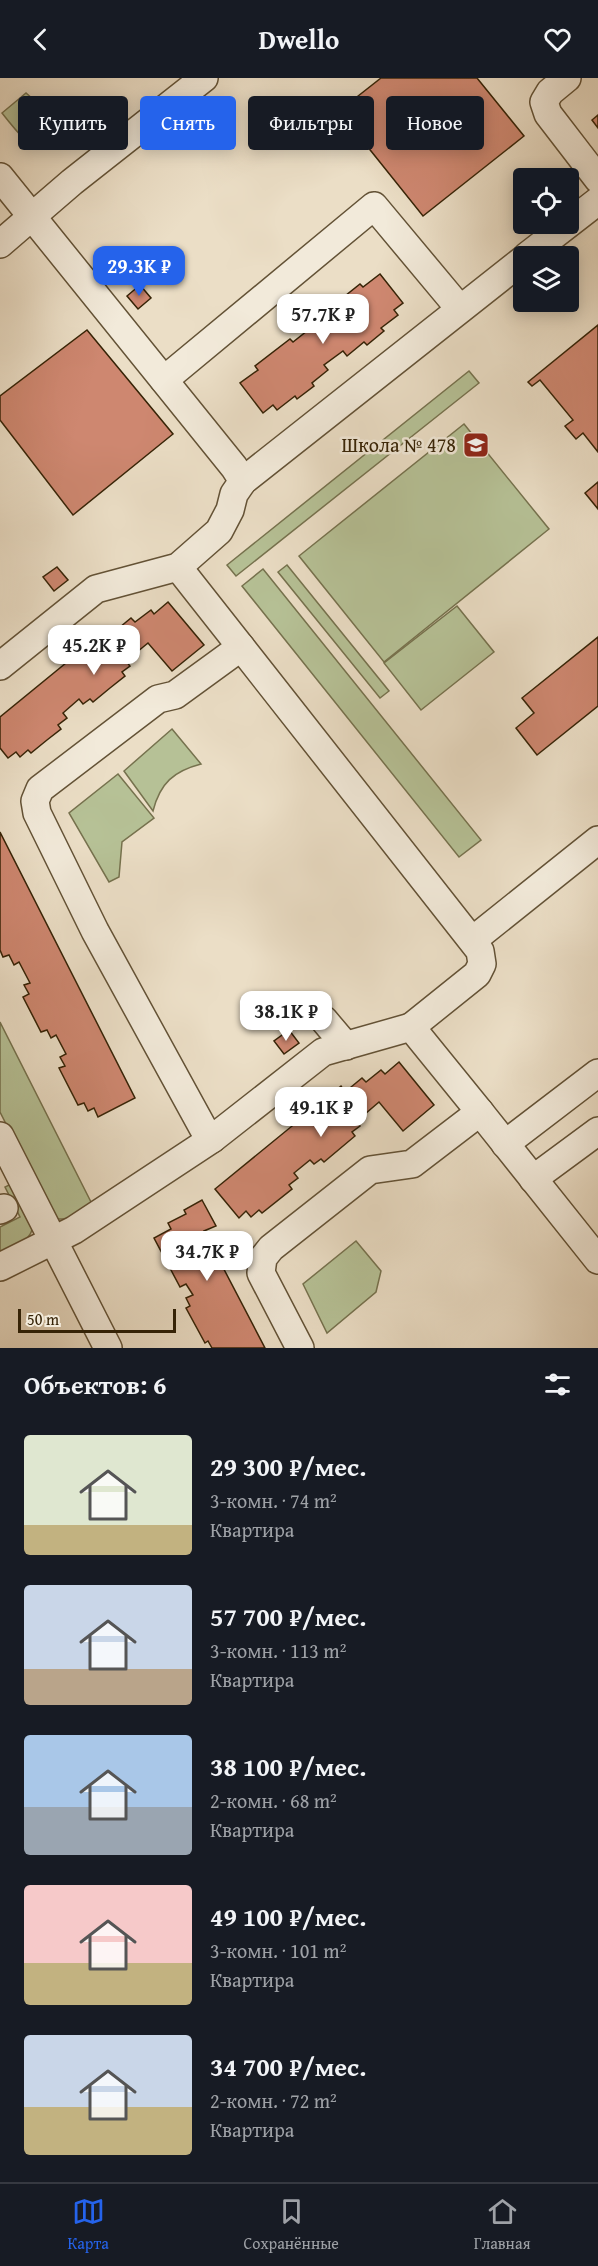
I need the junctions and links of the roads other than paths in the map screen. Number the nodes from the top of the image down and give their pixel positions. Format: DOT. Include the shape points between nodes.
graph roads {
  1 [pos="204,78"];
  2 [pos="567,78"];
  3 [pos="0,177"];
  4 [pos="598,179"];
  5 [pos="598,201"];
  6 [pos="31,217"];
  7 [pos="0,244"];
  8 [pos="540,246"];
  9 [pos="513,268"];
  10 [pos="460,309"];
  11 [pos="164,380"];
  12 [pos="243,481"];
  13 [pos="178,567"];
  14 [pos="241,647"];
  15 [pos="0,666"];
  16 [pos="598,840"];
  17 [pos="473,939"];
  18 [pos="324,1020"];
  19 [pos="411,1027"];
  20 [pos="346,1046"];
  21 [pos="598,1073"];
  22 [pos="480,1112"];
  23 [pos="598,1131"];
  24 [pos="0,1136"];
  25 [pos="212,1139"];
  26 [pos="505,1144"];
  27 [pos="533,1179"];
  28 [pos="53,1242"];
  29 [pos="598,1260"];
  30 [pos="0,1267"];
  31 [pos="108,1348"];
  32 [pos="300,1348"];
  1 -- 6 [label="lane"];
  2 -- 4 [label="lane" via="544,102 548,114"];
  3 -- 6 [label="lane"];
  5 -- 8 [label="lane"];
  6 -- 7 [label="lane"];
  6 -- 11 [label="lane"];
  9 -- 10 [label="lane"];
  10 -- 11 [label="lane" via="374,206"];
  10 -- 12 [label="lane"];
  11 -- 12 [label="lane"];
  12 -- 13 [label="lane" via="219,531"];
  13 -- 14 [label="lane"];
  13 -- 15 [label="lane" via="96,589"];
  14 -- 17 [label="lane"];
  14 -- 25 [label="lane" via="175,694 158,699 40,789 35,801 37,813 95,931"];
  16 -- 17 [label="lane"];
  17 -- 19 [label="lane" via="482,964 477,974"];
  18 -- 20 [label="lane"];
  19 -- 20 [label="lane"];
  19 -- 22 [label="lane"];
  20 -- 25 [label="lane" via="323,1052"];
  21 -- 26 [label="lane"];
  22 -- 26 [label="lane"];
  22 -- 32 [label="lane" via="412,1164 370,1170 263,1258 261,1273"];
  23 -- 27 [label="lane"];
  24 -- 28 [label="lane"];
  25 -- 28 [label="lane"];
  26 -- 27 [label="lane"];
  27 -- 29 [label="lane"];
  28 -- 30 [label="lane"];
  28 -- 31 [label="lane"];
}
